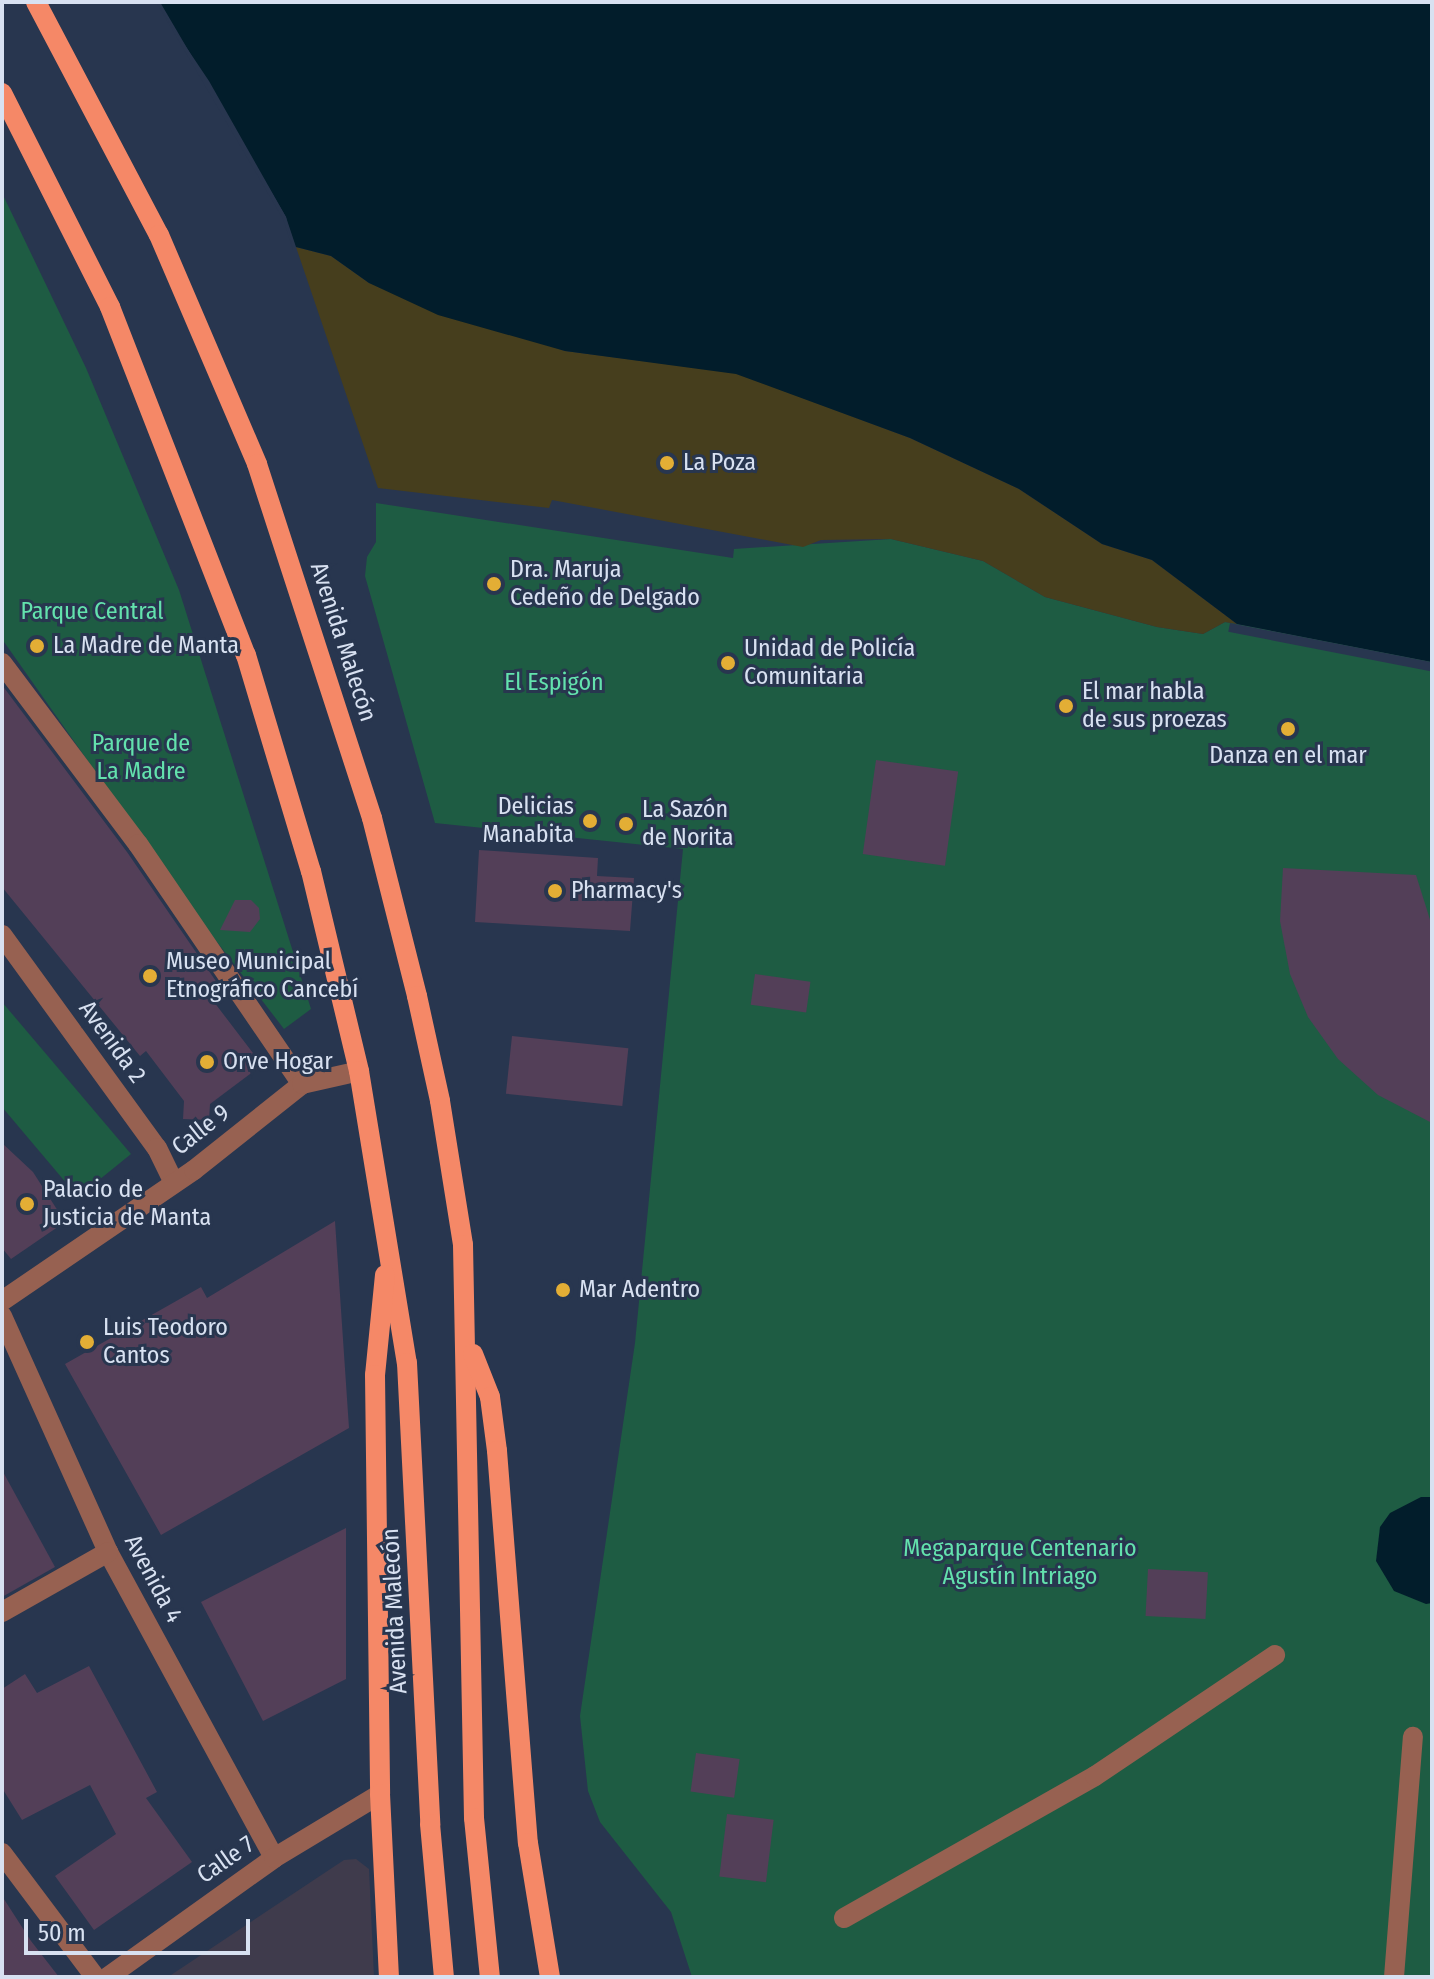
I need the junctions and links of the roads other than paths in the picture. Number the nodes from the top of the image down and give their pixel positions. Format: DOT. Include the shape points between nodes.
graph roads {
  1 [pos="36,2"];
  2 [pos="2,93"];
  3 [pos="2,663"];
  4 [pos="2,935"];
  5 [pos="359,1071"];
  6 [pos="302,1084"];
  7 [pos="174,1183"];
  8 [pos="388,1243"];
  9 [pos="2,1301"];
  10 [pos="2,1316"];
  11 [pos="467,1339"];
  12 [pos="108,1552"];
  13 [pos="2,1612"];
  14 [pos="1275,1655"];
  15 [pos="1413,1737"];
  16 [pos="380,1794"];
  17 [pos="2,1853"];
  18 [pos="274,1858"];
  19 [pos="844,1918"];
  20 [pos="95,1977"];
  21 [pos="108,1977"];
  22 [pos="389,1977"];
  23 [pos="444,1977"];
  24 [pos="490,1977"];
  25 [pos="550,1977"];
  26 [pos="1394,1977"];
  1 -- 11 [label="main road, Avenida Malecón" via="159,235 285,545 372,818 417,996 463,1245"];
  2 -- 5 [label="main road, Avenida Malecón" via="110,307 246,655 311,871"];
  3 -- 6 [label="street" via="147,856"];
  4 -- 7 [label="street, Avenida 2" via="157,1148"];
  5 -- 6 [label="street, Calle 9"];
  5 -- 8 [label="main road, Avenida Malecón"];
  6 -- 7 [label="street, Calle 9"];
  7 -- 9 [label="street, Calle 9"];
  8 -- 16 [label="main road, Avenida Malecón" via="375,1375"];
  8 -- 23 [label="main road, Avenida Malecón" via="407,1363 430,1824"];
  10 -- 12 [label="street, Avenida 4"];
  11 -- 24 [label="main road, Avenida Malecón" via="474,1818"];
  11 -- 25 [label="main road, Avenida Malecón" via="490,1397 528,1843"];
  12 -- 13 [label="street"];
  12 -- 18 [label="street, Avenida 4"];
  14 -- 19 [label="street" via="1095,1776"];
  15 -- 26 [label="street"];
  16 -- 18 [label="street, Calle 7"];
  16 -- 22 [label="main road, Avenida Malecón"];
  17 -- 20 [label="street"];
  18 -- 21 [label="street, Calle 7"];
}
